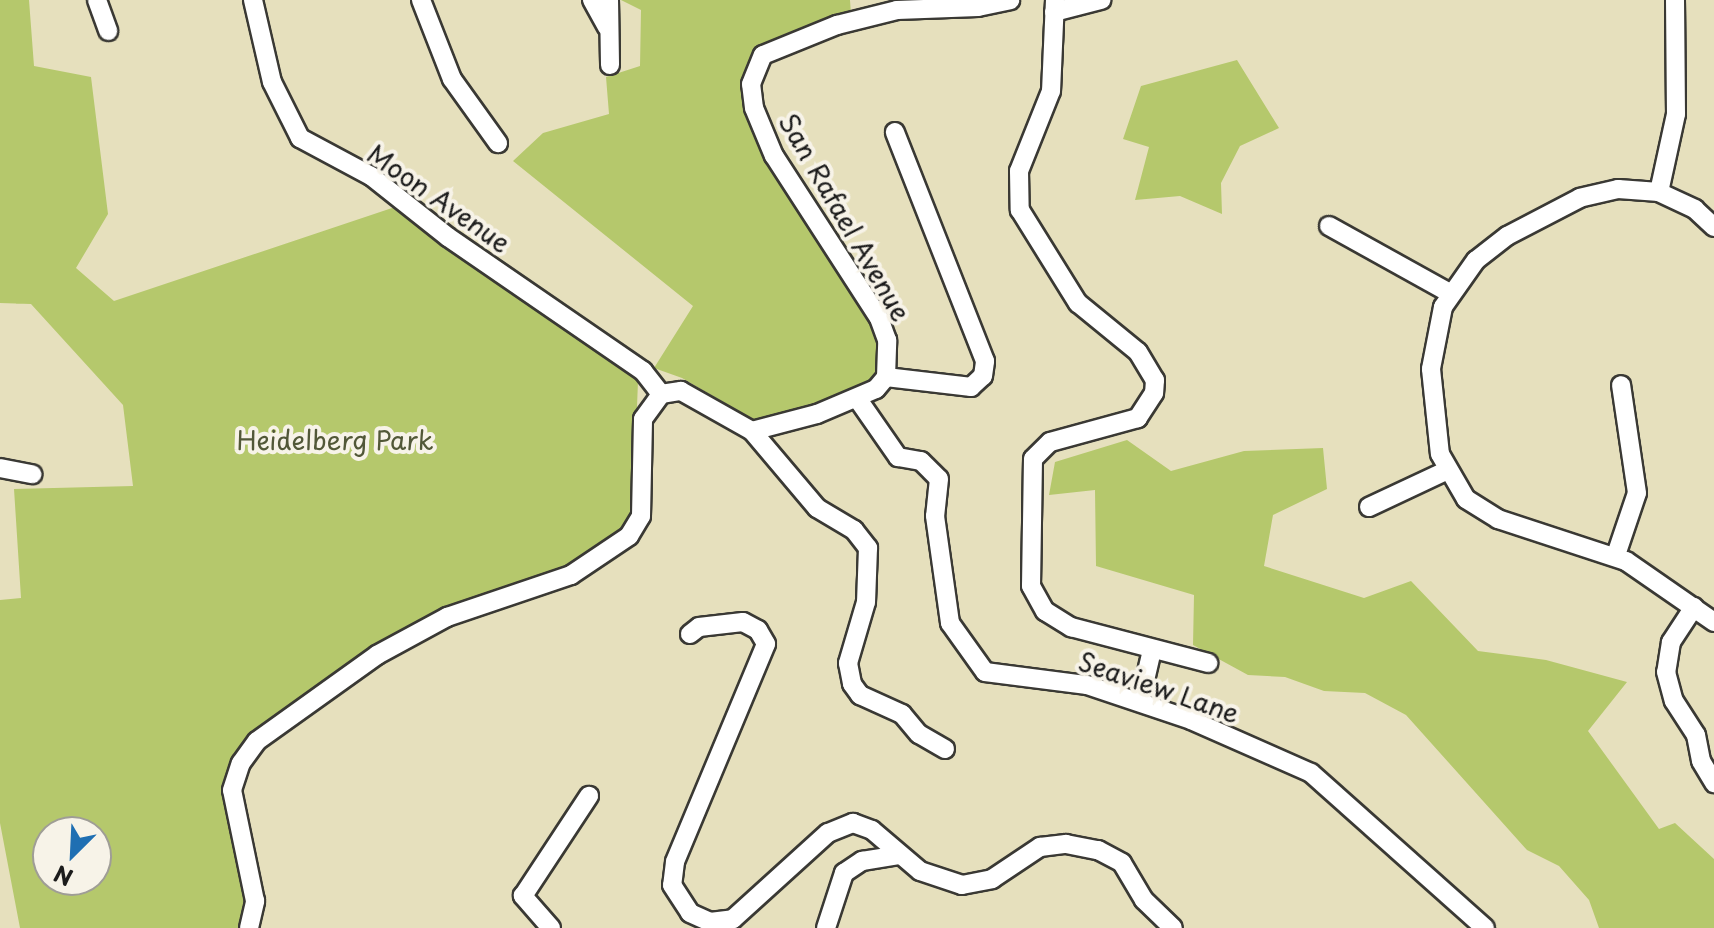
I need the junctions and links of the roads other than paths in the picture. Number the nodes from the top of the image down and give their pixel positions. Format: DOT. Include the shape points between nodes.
graph roads {
  1 [pos="97,0"];
  2 [pos="253,0"];
  3 [pos="421,0"];
  4 [pos="592,0"];
  5 [pos="609,0"];
  6 [pos="1010,0"];
  7 [pos="1101,0"];
  8 [pos="1675,0"];
  9 [pos="1054,6"];
  10 [pos="609,30"];
  11 [pos="108,31"];
  12 [pos="610,65"];
  13 [pos="895,132"];
  14 [pos="498,143"];
  15 [pos="1659,192"];
  16 [pos="1329,226"];
  17 [pos="1714,227"];
  18 [pos="1450,293"];
  19 [pos="886,377"];
  20 [pos="1621,385"];
  21 [pos="661,394"];
  22 [pos="857,398"];
  23 [pos="752,431"];
  24 [pos="0,468"];
  25 [pos="1446,471"];
  26 [pos="32,474"];
  27 [pos="1369,507"];
  28 [pos="1616,555"];
  29 [pos="1694,607"];
  30 [pos="1714,622"];
  31 [pos="690,634"];
  32 [pos="1152,650"];
  33 [pos="1208,663"];
  34 [pos="1140,702"];
  35 [pos="945,749"];
  36 [pos="1714,783"];
  37 [pos="589,796"];
  38 [pos="899,855"];
  39 [pos="249,928"];
  40 [pos="551,928"];
  41 [pos="826,928"];
  42 [pos="1173,928"];
  43 [pos="1485,928"];
  1 -- 11 [label="street"];
  2 -- 21 [label="street, Moon Avenue" via="272,82 300,138 371,176 448,237 643,371"];
  3 -- 14 [label="street" via="452,79"];
  4 -- 10 [label="street"];
  5 -- 10 [label="street"];
  6 -- 19 [label="street, San Rafael Avenue" via="978,7 897,10 837,25 773,48 753,74 754,108 774,156 879,318 887,340"];
  7 -- 9 [label="street"];
  8 -- 15 [label="street" via="1676,114"];
  9 -- 32 [label="street" via="1051,91 1019,171 1020,210 1078,303 1138,352 1155,380 1154,393 1138,418 1050,442 1033,459 1031,586 1059,622"];
  10 -- 12 [label="street"];
  13 -- 19 [label="street" via="985,361 983,376 971,387 951,389"];
  15 -- 17 [label="street" via="1695,209"];
  15 -- 18 [label="street" via="1618,189 1580,198 1492,246"];
  16 -- 18 [label="street"];
  18 -- 25 [label="street" via="1436,327 1431,369"];
  19 -- 22 [label="street"];
  20 -- 28 [label="street" via="1637,493"];
  21 -- 23 [label="street" via="681,391"];
  21 -- 39 [label="street" via="643,419 641,516 629,536 571,575 447,617 377,655 249,750 232,790 255,901"];
  22 -- 23 [label="street" via="774,429"];
  22 -- 34 [label="street, Seaview Lane" via="898,457 921,461 939,479 935,516 950,623 985,672 1061,680"];
  23 -- 35 [label="street" via="817,508 854,530 868,548 866,602 848,663 852,684 860,695 902,714 919,734"];
  24 -- 26 [label="street"];
  25 -- 27 [label="street"];
  25 -- 28 [label="street" via="1466,499 1498,519"];
  28 -- 29 [label="street"];
  29 -- 30 [label="street"];
  29 -- 36 [label="street" via="1671,642 1666,672 1674,701 1696,735 1701,761"];
  31 -- 38 [label="street" via="699,627 743,622 758,630 766,644 675,862 672,885 682,905 700,919 733,919 843,825 872,830"];
  32 -- 33 [label="street"];
  32 -- 34 [label="street"];
  34 -- 43 [label="street, Seaview Lane" via="1311,773"];
  37 -- 40 [label="street" via="523,896"];
  38 -- 41 [label="street" via="862,861 844,873"];
  38 -- 42 [label="street" via="934,878 962,885 992,879 1040,847 1066,844 1098,850 1122,863 1144,900"];
}
